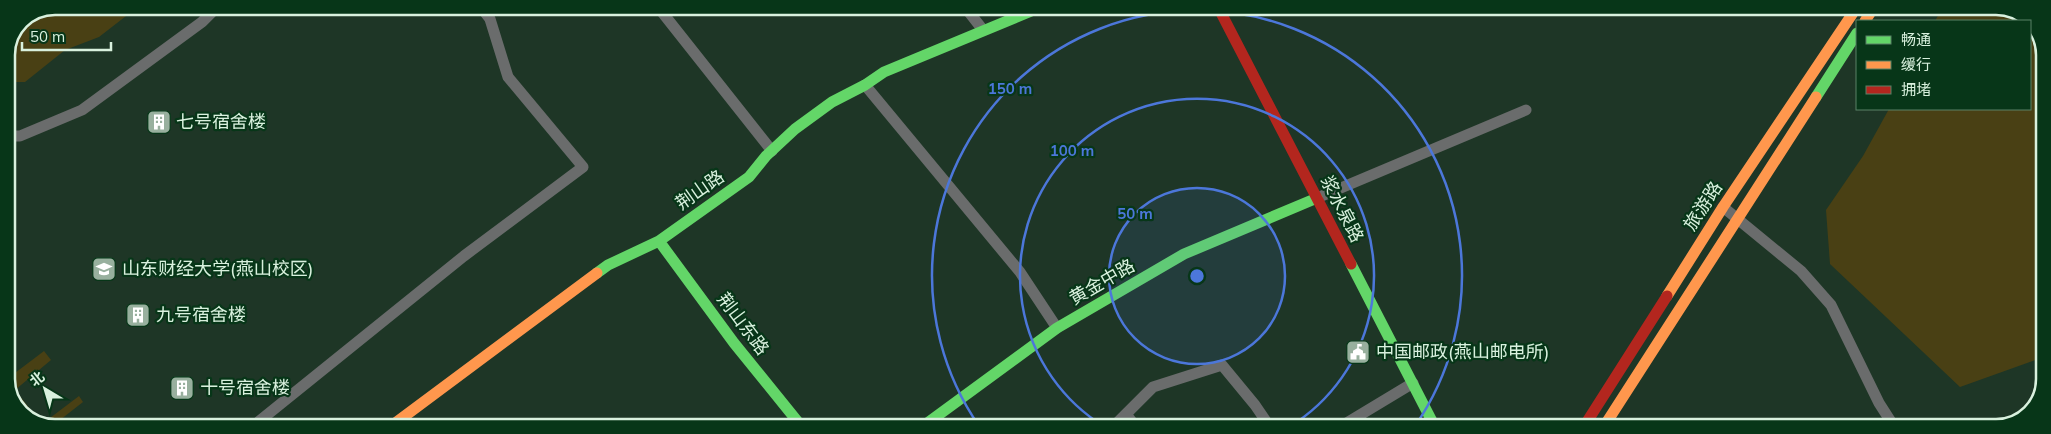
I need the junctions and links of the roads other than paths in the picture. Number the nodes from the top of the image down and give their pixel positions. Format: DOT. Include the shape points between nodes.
graph roads {
  1 [pos="209,15"];
  2 [pos="488,15"];
  3 [pos="665,15"];
  4 [pos="971,15"];
  5 [pos="1021,15"];
  6 [pos="1222,15"];
  7 [pos="1852,15"];
  8 [pos="983,30"];
  9 [pos="1856,35"];
  10 [pos="865,85"];
  11 [pos="1526,110"];
  12 [pos="15,136"];
  13 [pos="772,151"];
  14 [pos="1317,198"];
  15 [pos="1723,206"];
  16 [pos="1738,217"];
  17 [pos="659,241"];
  18 [pos="1057,328"];
  19 [pos="1413,383"];
  20 [pos="1126,414"];
  21 [pos="256,419"];
  22 [pos="401,419"];
  23 [pos="796,419"];
  24 [pos="933,419"];
  25 [pos="1121,419"];
  26 [pos="1130,419"];
  27 [pos="1264,419"];
  28 [pos="1355,419"];
  29 [pos="1431,419"];
  30 [pos="1589,419"];
  31 [pos="1608,419"];
  32 [pos="1889,419"];
  1 -- 12 [label="street" via="82,110"];
  2 -- 21 [label="street" via="508,77 583,167"];
  3 -- 13 [label="street"];
  4 -- 8 [label="street"];
  5 -- 8 [label="main road, 荆山路"];
  6 -- 14 [label="main road, 浆水泉路"];
  7 -- 15 [label="main road, 旅游路"];
  8 -- 10 [label="main road, 荆山路" via="884,72"];
  9 -- 16 [label="main road, 旅游路"];
  10 -- 13 [label="main road, 荆山路" via="794,129"];
  10 -- 18 [label="street" via="1020,272"];
  11 -- 14 [label="street"];
  13 -- 17 [label="main road, 荆山路" via="749,177"];
  14 -- 18 [label="main road, 黄金中路" via="1184,254"];
  14 -- 19 [label="main road, 浆水泉路"];
  15 -- 16 [label="street"];
  15 -- 30 [label="main road, 旅游路"];
  16 -- 31 [label="main road, 旅游路"];
  16 -- 32 [label="street" via="1801,271 1831,305"];
  17 -- 22 [label="main road, 荆山路" via="608,266"];
  17 -- 23 [label="main road, 荆山东路" via="734,343"];
  18 -- 24 [label="main road, 黄金中路"];
  19 -- 28 [label="street"];
  19 -- 29 [label="main road, 浆水泉路"];
  20 -- 25 [label="street"];
  20 -- 26 [label="street"];
  20 -- 27 [label="street" via="1153,386 1222,365"];
}
